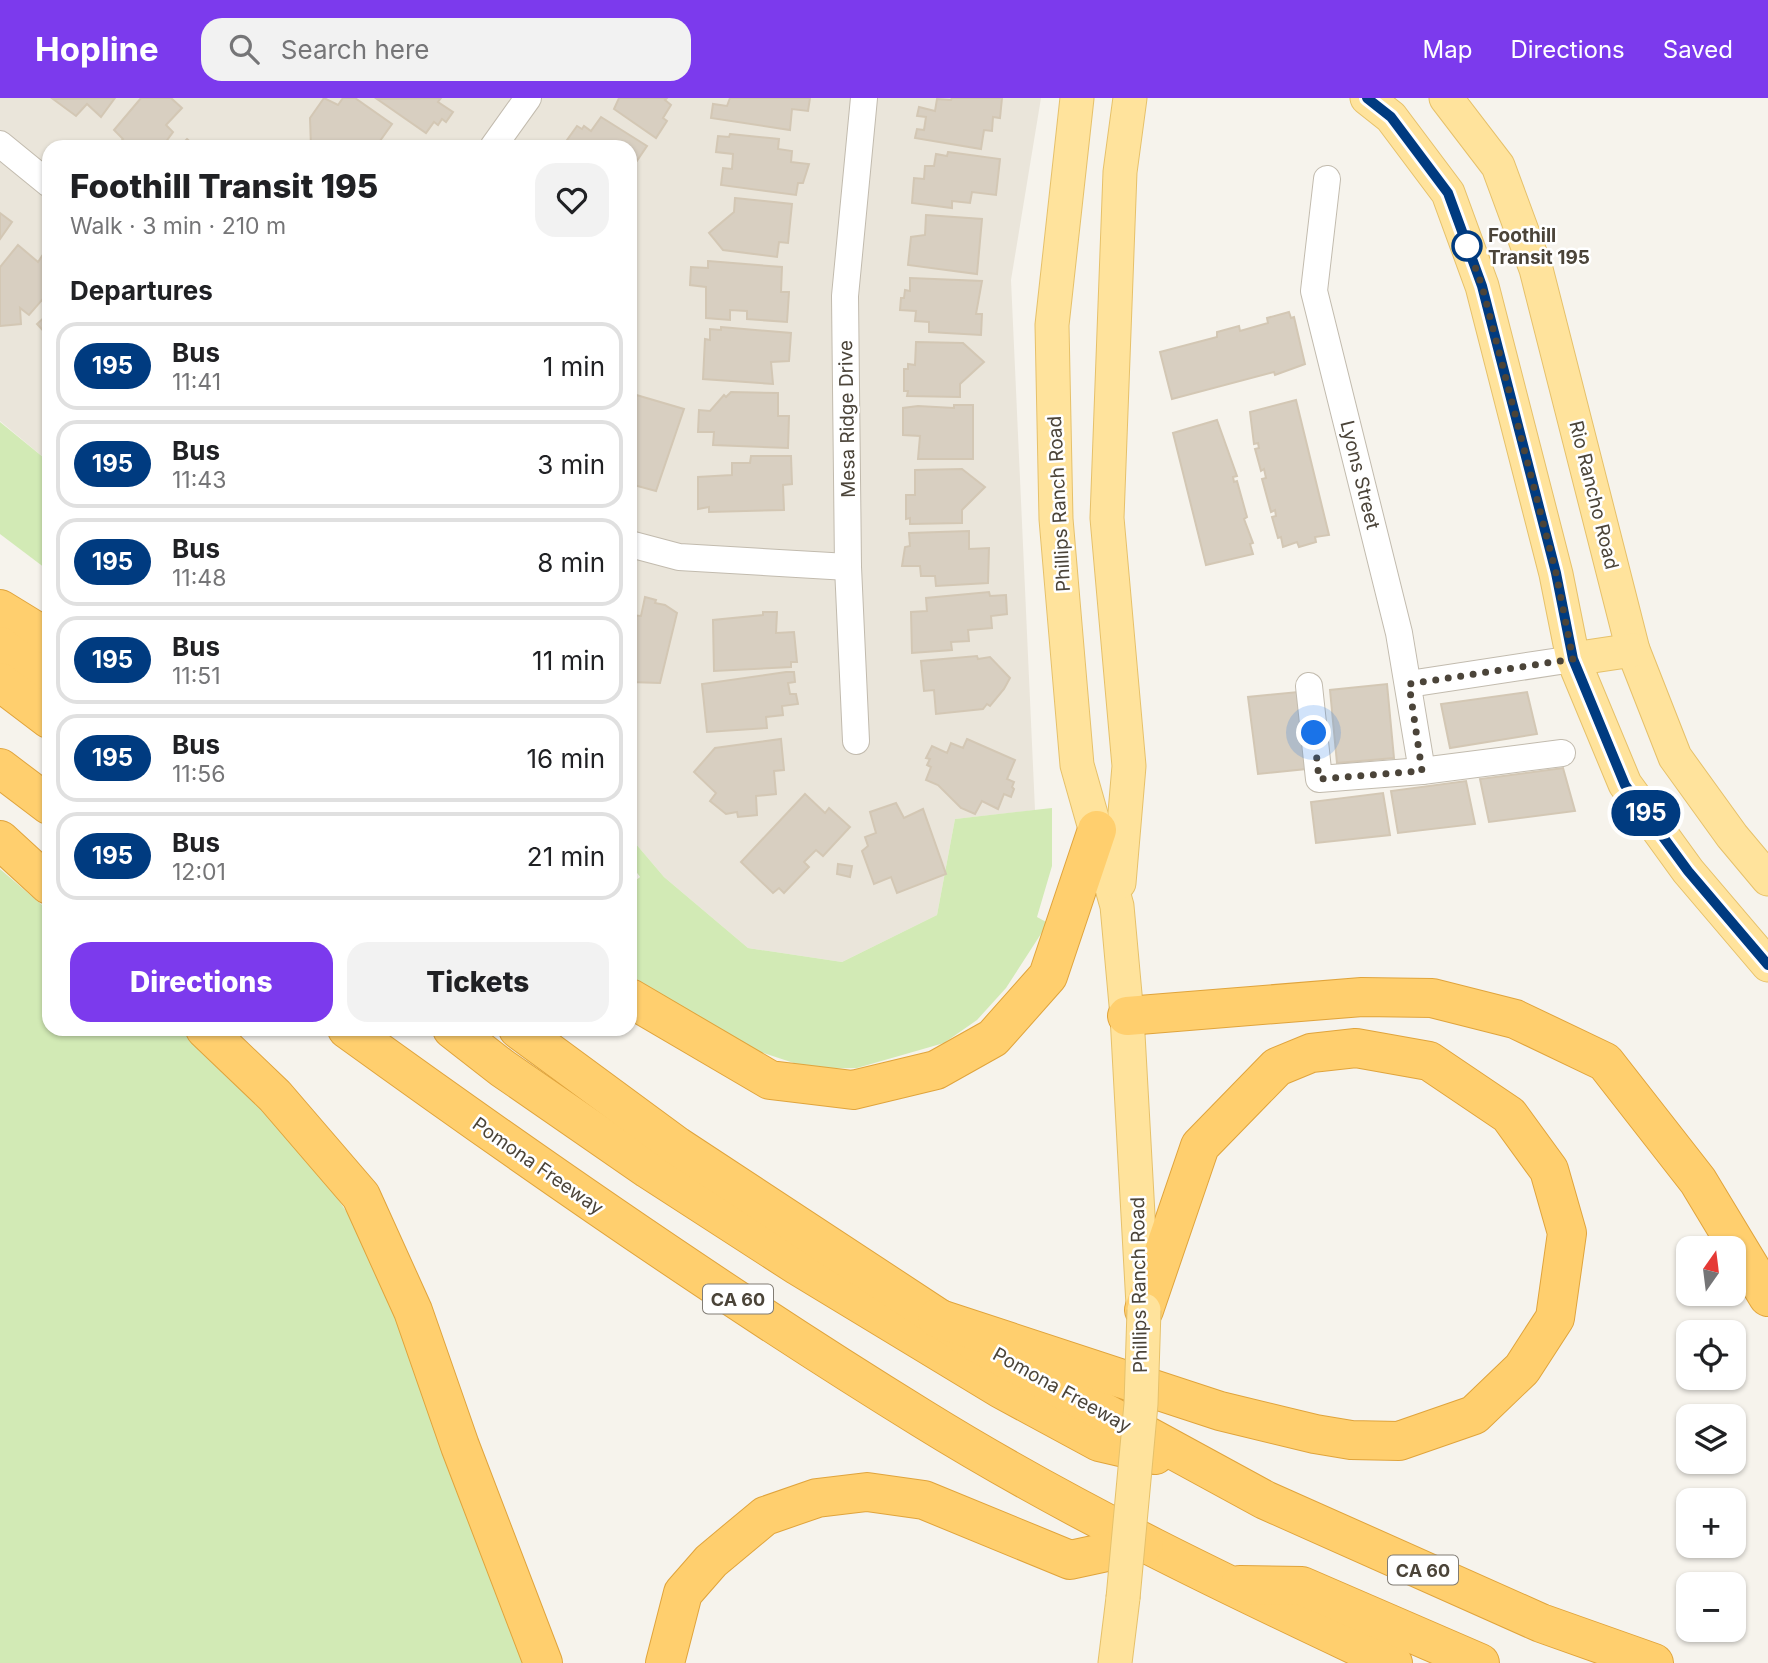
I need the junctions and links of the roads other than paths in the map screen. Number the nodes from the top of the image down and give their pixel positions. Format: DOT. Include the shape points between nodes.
graph roads {
  1 [pos="528,98"];
  2 [pos="864,98"];
  3 [pos="1077,98"];
  4 [pos="1130,98"];
  5 [pos="1367,98"];
  6 [pos="1446,98"];
  7 [pos="498,140"];
  8 [pos="0,144"];
  9 [pos="42,178"];
  10 [pos="1327,179"];
  11 [pos="637,546"];
  12 [pos="848,567"];
  13 [pos="0,609"];
  14 [pos="42,635"];
  15 [pos="0,646"];
  16 [pos="1633,650"];
  17 [pos="1573,659"];
  18 [pos="42,678"];
  19 [pos="0,682"];
  20 [pos="1409,684"];
  21 [pos="1309,686"];
  22 [pos="42,714"];
  23 [pos="856,741"];
  24 [pos="1562,753"];
  25 [pos="3,767"];
  26 [pos="1422,771"];
  27 [pos="42,799"];
  28 [pos="1097,830"];
  29 [pos="0,840"];
  30 [pos="1768,878"];
  31 [pos="42,879"];
  32 [pos="1116,906"];
  33 [pos="1768,965"];
  34 [pos="637,1002"];
  35 [pos="1127,1016"];
  36 [pos="212,1036"];
  37 [pos="357,1036"];
  38 [pos="461,1036"];
  39 [pos="528,1036"];
  40 [pos="1768,1297"];
  41 [pos="1143,1310"];
  42 [pos="937,1318"];
  43 [pos="1198,1464"];
  44 [pos="1144,1544"];
  45 [pos="1227,1585"];
  46 [pos="542,1663"];
  47 [pos="665,1663"];
  48 [pos="1115,1663"];
  49 [pos="1393,1663"];
  50 [pos="1480,1663"];
  51 [pos="1654,1663"];
  1 -- 7 [label="street"];
  2 -- 12 [label="street, Mesa Ridge Drive" via="845,296"];
  3 -- 28 [label="main road, Phillips Ranch Road" via="1052,325 1056,519 1077,765"];
  4 -- 32 [label="main road, Phillips Ranch Road" via="1120,172 1108,518 1129,766"];
  5 -- 17 [label="main road" via="1391,117 1448,193 1482,286 1556,573"];
  6 -- 16 [label="main road, Rio Rancho Road" via="1498,166 1536,269"];
  8 -- 9 [label="street"];
  10 -- 20 [label="street, Lyons Street" via="1314,291"];
  11 -- 12 [label="street" via="679,557"];
  12 -- 23 [label="street, Mesa Ridge Drive"];
  13 -- 14 [label="highway"];
  15 -- 18 [label="highway"];
  16 -- 17 [label="main road"];
  16 -- 30 [label="main road, Rio Rancho Road" via="1675,757"];
  17 -- 20 [label="street"];
  17 -- 33 [label="main road" via="1625,785 1688,871"];
  19 -- 22 [label="highway"];
  20 -- 26 [label="street, Lyons Street"];
  21 -- 26 [label="street" via="1319,779"];
  24 -- 26 [label="street"];
  25 -- 27 [label="highway"];
  28 -- 32 [label="main road, Phillips Ranch Road"];
  28 -- 34 [label="highway" via="1048,976 993,1038 936,1070 853,1090 770,1080"];
  29 -- 31 [label="highway"];
  32 -- 35 [label="main road, Phillips Ranch Road"];
  35 -- 40 [label="highway" via="1362,997 1432,998 1515,1019 1605,1062 1698,1181"];
  35 -- 41 [label="main road, Phillips Ranch Road"];
  36 -- 46 [label="highway" via="275,1096 361,1196 413,1311"];
  37 -- 44 [label="highway, Pomona Freeway / CA 60" via="573,1192 913,1413"];
  38 -- 43 [label="highway" via="648,1169 1001,1389 1099,1442"];
  39 -- 42 [label="highway, Pomona Freeway / CA 60" via="677,1146"];
  41 -- 42 [label="highway" via="1200,1146 1277,1067 1311,1053 1356,1048 1429,1060 1509,1115 1549,1170 1567,1233 1555,1318 1522,1369 1474,1415 1399,1441 1315,1434 1220,1411"];
  41 -- 48 [label="main road, Phillips Ranch Road, bridge" via="1141,1404"];
  42 -- 43 [label="highway, Pomona Freeway / CA 60"];
  43 -- 51 [label="highway, Pomona Freeway / CA 60" via="1265,1500 1541,1623"];
  44 -- 45 [label="highway, Pomona Freeway / CA 60"];
  44 -- 47 [label="highway" via="1070,1560 924,1500 867,1492 817,1498 765,1516 711,1561 683,1593"];
  45 -- 49 [label="highway, Pomona Freeway / CA 60"];
  45 -- 50 [label="highway" via="1302,1586"];
}
